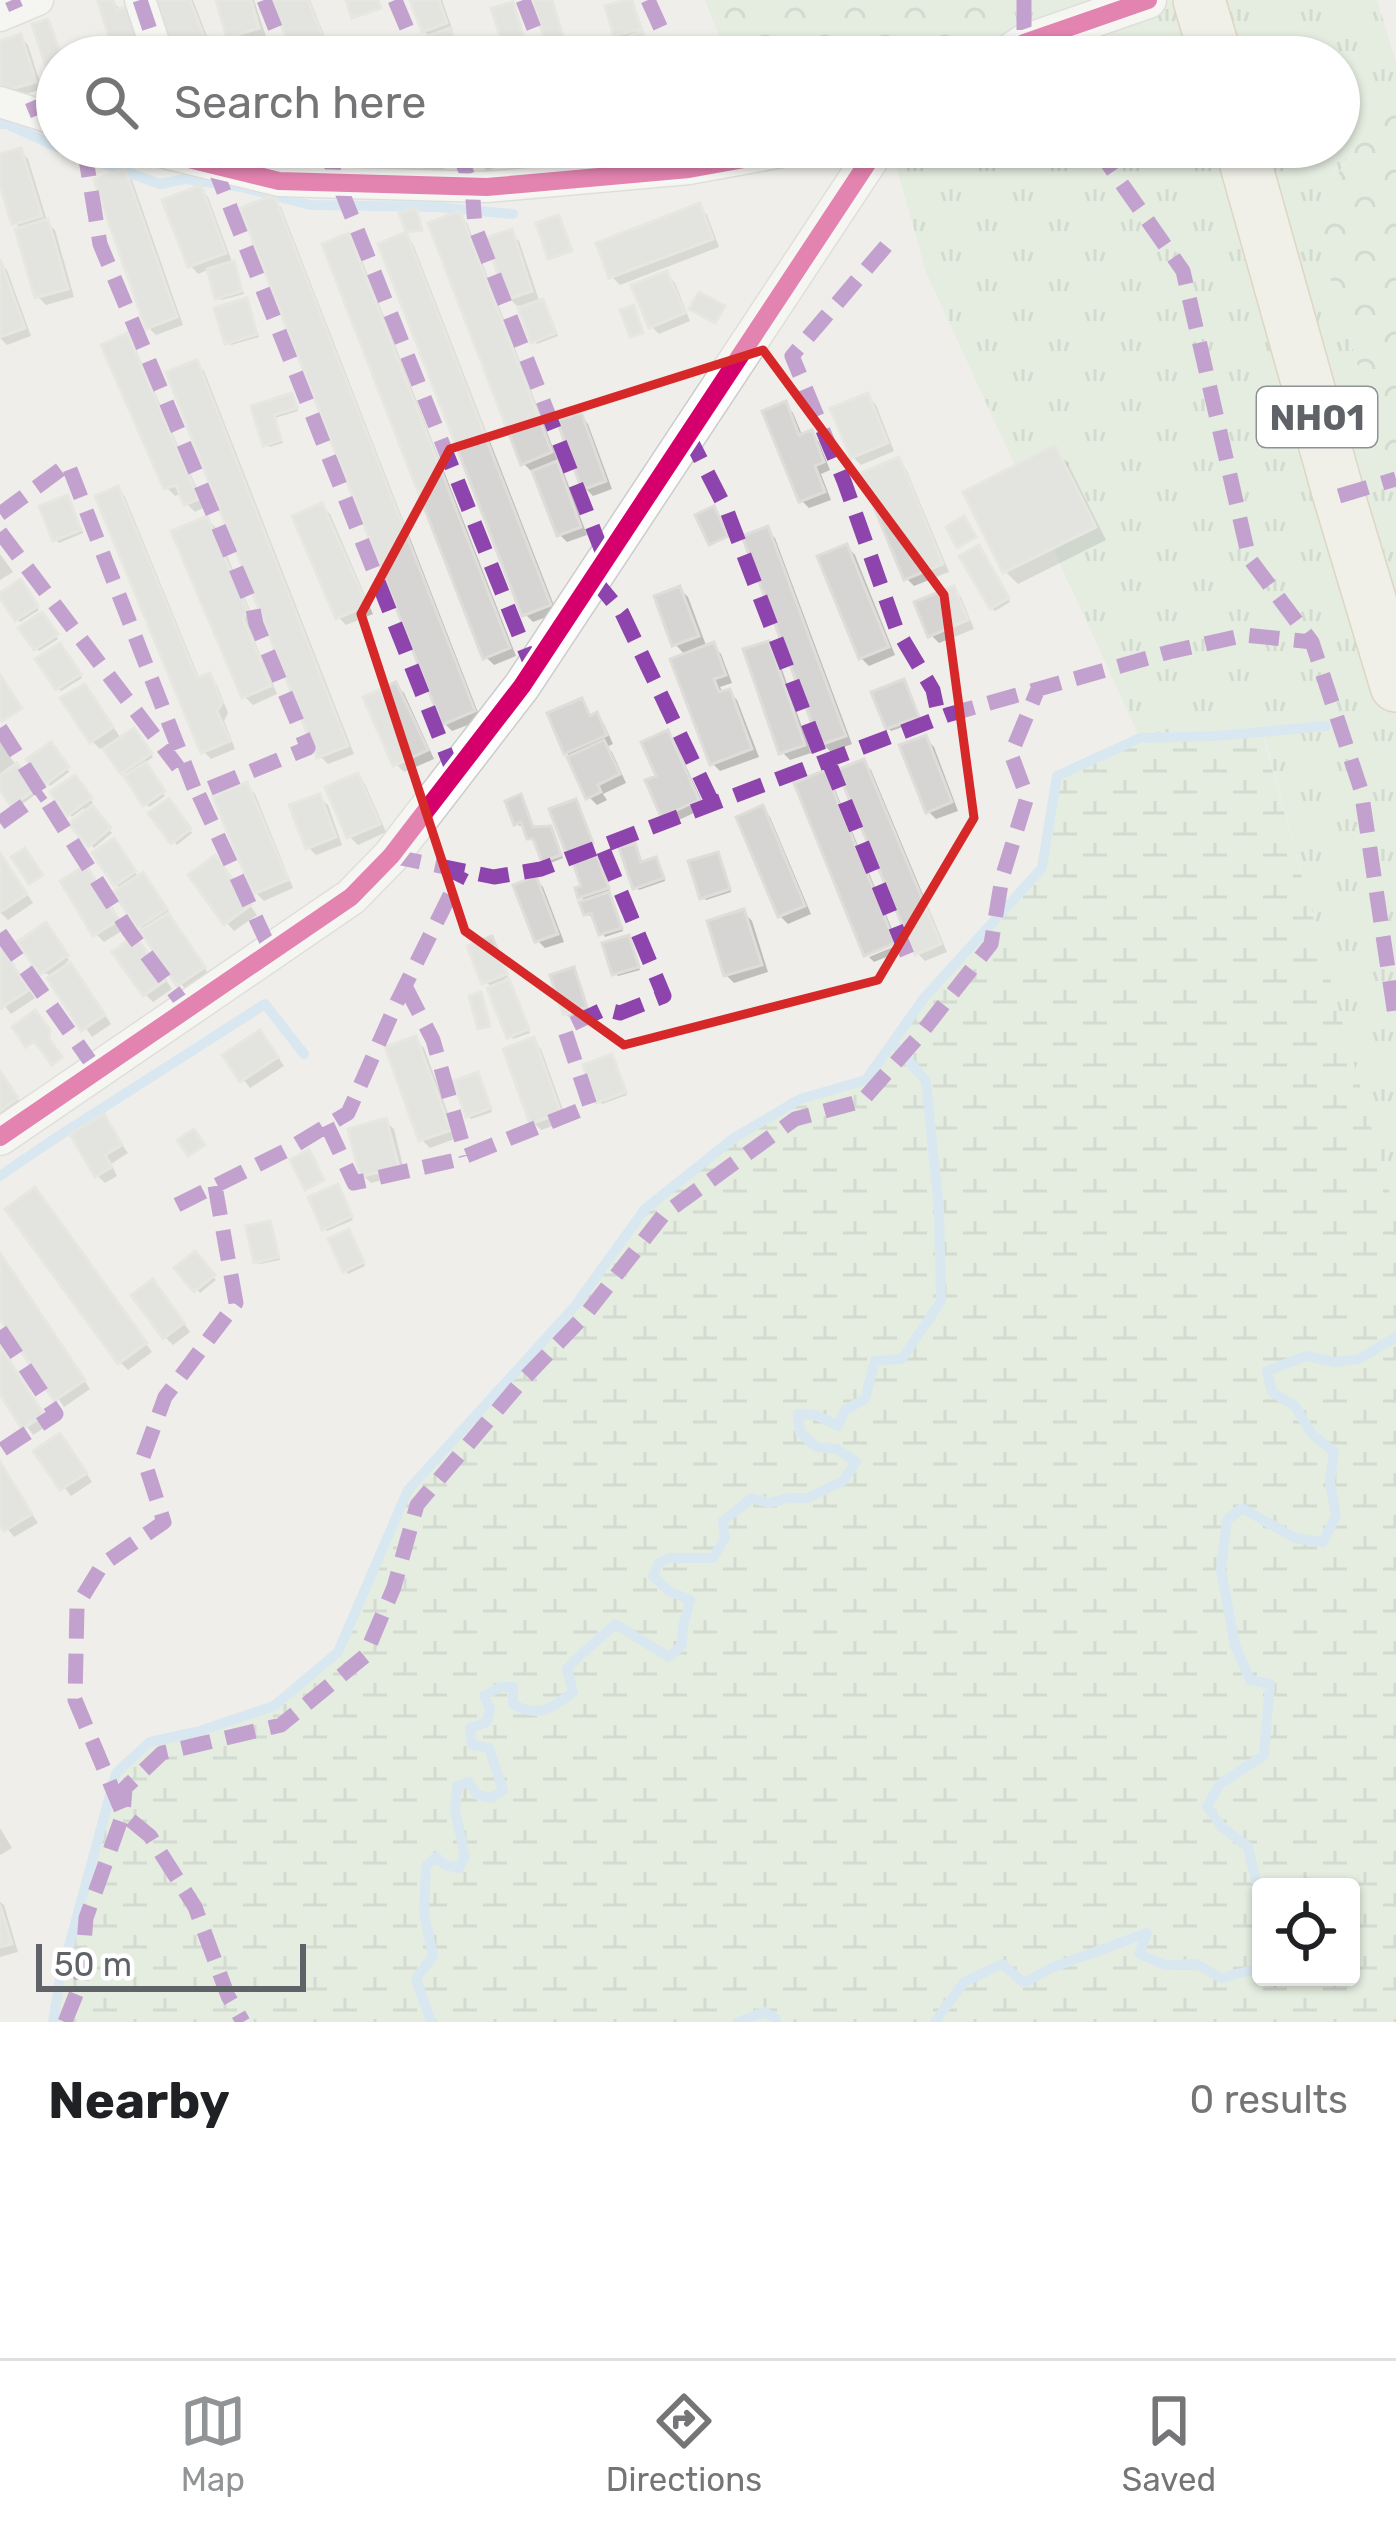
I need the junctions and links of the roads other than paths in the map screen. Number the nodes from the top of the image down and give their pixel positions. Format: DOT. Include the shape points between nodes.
graph roads {
  1 [pos="38,0"];
  2 [pos="140,0"];
  3 [pos="1148,0"];
  4 [pos="1199,0"];
  5 [pos="0,16"];
  6 [pos="152,36"];
  7 [pos="1044,36"];
  8 [pos="1210,36"];
  9 [pos="237,168"];
  10 [pos="694,168"];
  11 [pos="864,168"];
  12 [pos="1247,168"];
  13 [pos="1396,686"];
  14 [pos="0,1137"];
  1 -- 5 [label="street"];
  2 -- 6 [label="street"];
  3 -- 7 [label="street"];
  4 -- 8 [label="highway"];
  9 -- 10 [label="street" via="279,181 487,187"];
  11 -- 14 [label="street" via="522,686 391,856 351,897"];
  12 -- 13 [label="highway, NH01"];
}
